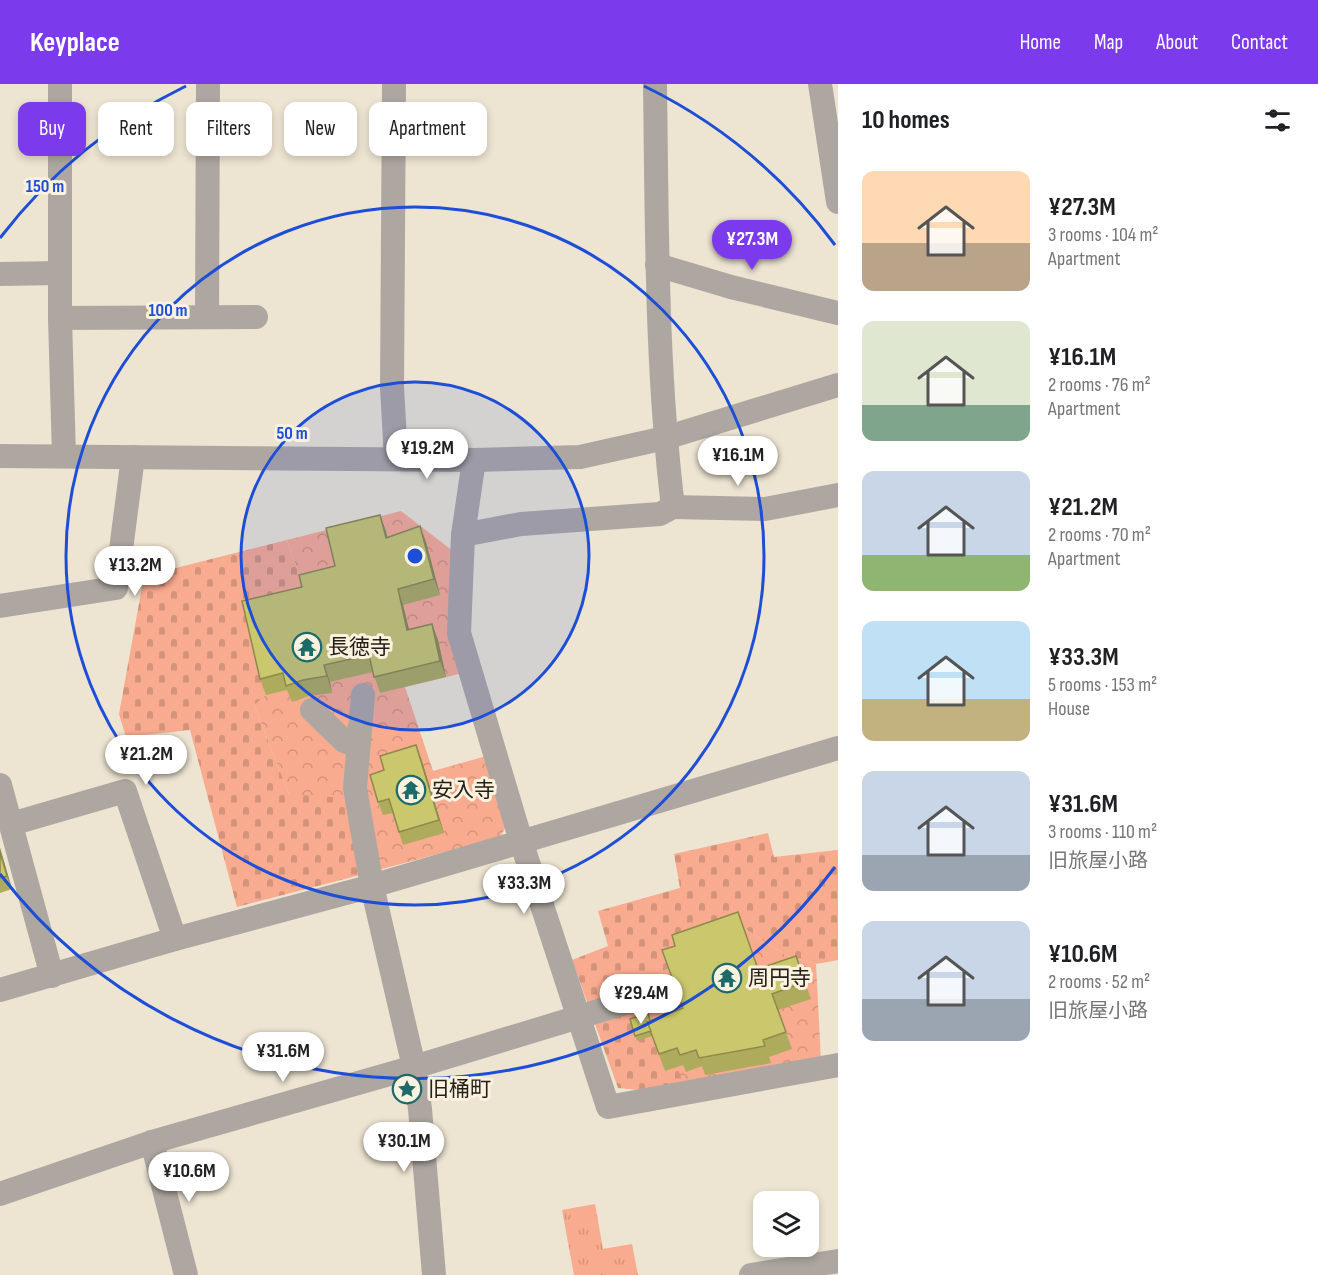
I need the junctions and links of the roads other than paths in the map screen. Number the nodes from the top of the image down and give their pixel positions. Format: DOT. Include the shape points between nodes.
graph roads {
  1 [pos="60,84"];
  2 [pos="208,84"];
  3 [pos="394,84"];
  4 [pos="656,84"];
  5 [pos="820,84"];
  6 [pos="838,202"];
  7 [pos="657,265"];
  8 [pos="60,273"];
  9 [pos="0,274"];
  10 [pos="838,313"];
  11 [pos="207,317"];
  12 [pos="256,317"];
  13 [pos="60,318"];
  14 [pos="838,385"];
  15 [pos="665,438"];
  16 [pos="0,456"];
  17 [pos="64,456"];
  18 [pos="133,457"];
  19 [pos="396,459"];
  20 [pos="474,460"];
  21 [pos="838,495"];
  22 [pos="674,507"];
  23 [pos="463,535"];
  24 [pos="0,606"];
  25 [pos="363,695"];
  26 [pos="312,710"];
  27 [pos="358,746"];
  28 [pos="838,748"];
  29 [pos="0,785"];
  30 [pos="10,824"];
  31 [pos="521,841"];
  32 [pos="372,886"];
  33 [pos="175,939"];
  34 [pos="52,976"];
  35 [pos="0,990"];
  36 [pos="658,993"];
  37 [pos="579,1016"];
  38 [pos="838,1065"];
  39 [pos="414,1067"];
  40 [pos="152,1143"];
  41 [pos="0,1194"];
  42 [pos="838,1261"];
  43 [pos="186,1275"];
  44 [pos="434,1275"];
  45 [pos="751,1275"];
  1 -- 8 [label="street"];
  2 -- 11 [label="street"];
  3 -- 19 [label="street"];
  4 -- 7 [label="street"];
  5 -- 6 [label="street"];
  7 -- 10 [label="street"];
  7 -- 15 [label="street"];
  8 -- 9 [label="street"];
  8 -- 13 [label="street"];
  11 -- 12 [label="street"];
  11 -- 13 [label="street"];
  13 -- 17 [label="street"];
  14 -- 15 [label="street"];
  15 -- 20 [label="street" via="580,457"];
  15 -- 22 [label="street"];
  16 -- 17 [label="street"];
  17 -- 18 [label="street"];
  18 -- 19 [label="street"];
  18 -- 24 [label="street" via="116,588"];
  19 -- 20 [label="street"];
  20 -- 23 [label="street"];
  21 -- 22 [label="street" via="765,509"];
  22 -- 23 [label="street" via="660,514 521,524"];
  23 -- 31 [label="street" via="459,633"];
  25 -- 27 [label="street"];
  26 -- 27 [label="street" via="344,741"];
  27 -- 32 [label="street" via="355,788"];
  28 -- 31 [label="street"];
  29 -- 30 [label="street"];
  30 -- 33 [label="street" via="125,791"];
  30 -- 34 [label="street"];
  31 -- 32 [label="street"];
  31 -- 37 [label="street"];
  32 -- 33 [label="street"];
  32 -- 39 [label="street"];
  33 -- 34 [label="street"];
  34 -- 35 [label="street"];
  36 -- 37 [label="street"];
  37 -- 38 [label="street" via="608,1107"];
  37 -- 39 [label="street"];
  39 -- 40 [label="street"];
  39 -- 44 [label="street"];
  40 -- 41 [label="street"];
  40 -- 43 [label="street"];
  42 -- 45 [label="street"];
}
